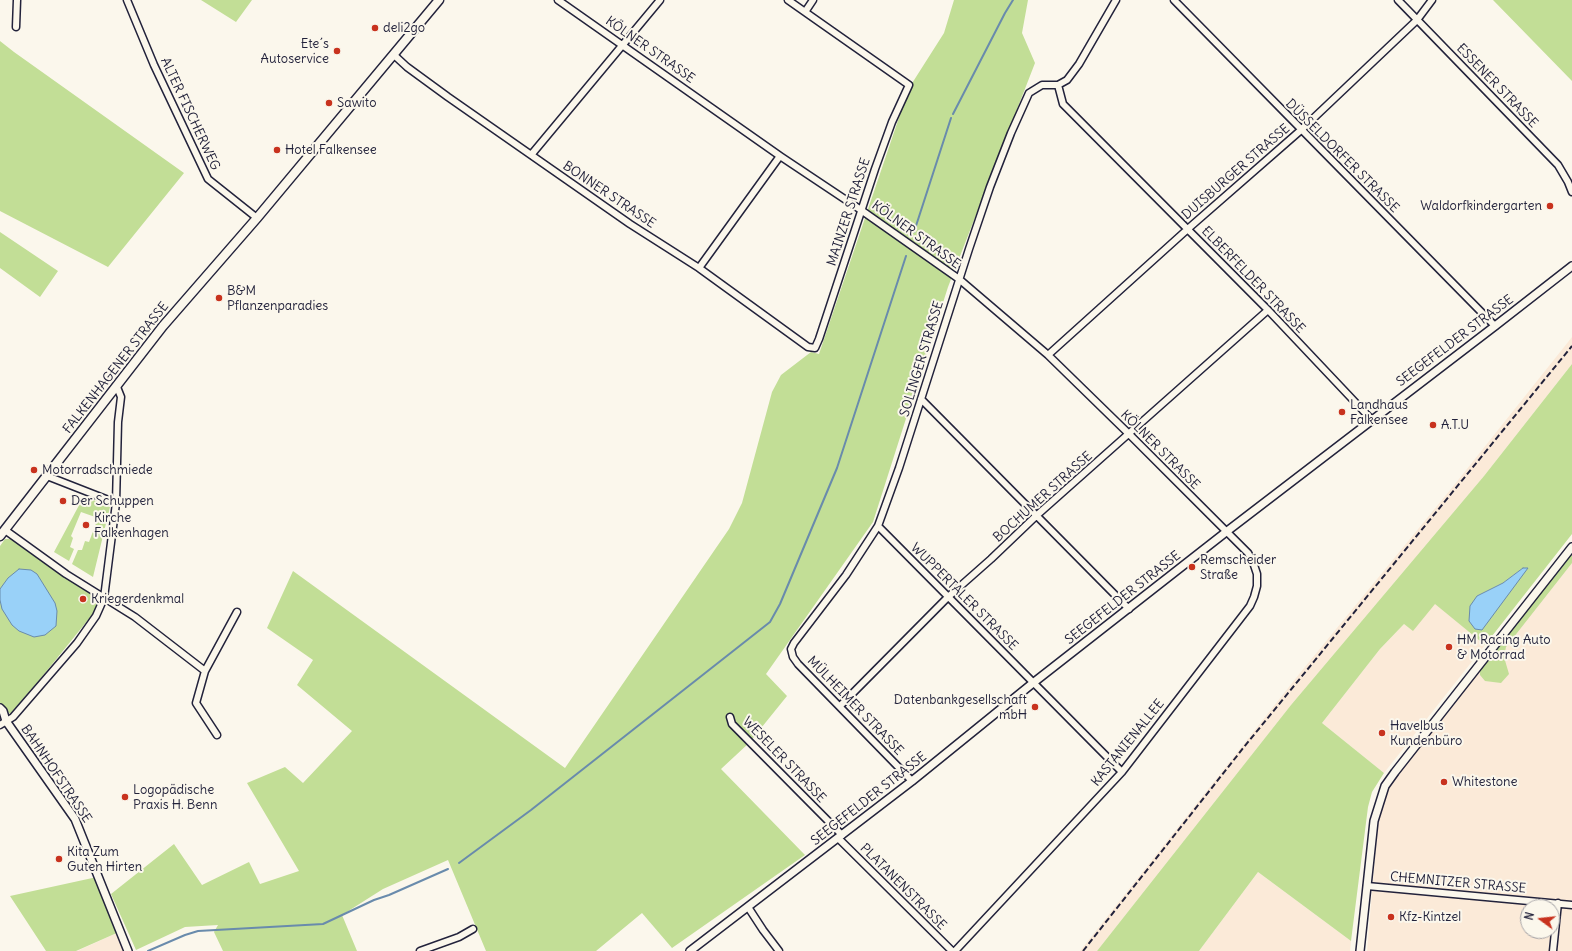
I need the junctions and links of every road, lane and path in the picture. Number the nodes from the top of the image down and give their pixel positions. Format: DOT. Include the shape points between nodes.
graph roads {
  1 [pos="17,0"];
  2 [pos="126,0"];
  3 [pos="439,0"];
  4 [pos="558,0"];
  5 [pos="660,0"];
  6 [pos="788,0"];
  7 [pos="813,0"];
  8 [pos="1116,0"];
  9 [pos="1174,0"];
  10 [pos="1398,0"];
  11 [pos="1432,0"];
  12 [pos="805,12"];
  13 [pos="1417,20"];
  14 [pos="16,27"];
  15 [pos="623,45"];
  16 [pos="394,55"];
  17 [pos="1058,85"];
  18 [pos="1301,130"];
  19 [pos="531,155"];
  20 [pos="780,156"];
  21 [pos="1572,192"];
  22 [pos="861,210"];
  23 [pos="257,218"];
  24 [pos="1188,229"];
  25 [pos="1572,266"];
  26 [pos="699,268"];
  27 [pos="958,279"];
  28 [pos="1268,310"];
  29 [pos="1495,326"];
  30 [pos="815,348"];
  31 [pos="1048,355"];
  32 [pos="117,387"];
  33 [pos="921,399"];
  34 [pos="1372,420"];
  35 [pos="1129,434"];
  36 [pos="47,476"];
  37 [pos="116,503"];
  38 [pos="1036,516"];
  39 [pos="878,526"];
  40 [pos="1226,532"];
  41 [pos="2,533"];
  42 [pos="1572,547"];
  43 [pos="948,597"];
  44 [pos="104,598"];
  45 [pos="1129,609"];
  46 [pos="237,612"];
  47 [pos="794,643"];
  48 [pos="205,671"];
  49 [pos="1033,683"];
  50 [pos="840,706"];
  51 [pos="0,708"];
  52 [pos="0,717"];
  53 [pos="730,717"];
  54 [pos="3,723"];
  55 [pos="217,735"];
  56 [pos="1122,772"];
  57 [pos="912,781"];
  58 [pos="840,837"];
  59 [pos="1367,886"];
  60 [pos="1520,900"];
  61 [pos="1560,903"];
  62 [pos="1572,905"];
  63 [pos="748,908"];
  64 [pos="473,929"];
  65 [pos="1554,939"];
  66 [pos="128,951"];
  67 [pos="420,951"];
  68 [pos="690,951"];
  69 [pos="779,951"];
  70 [pos="952,951"];
  71 [pos="955,951"];
  72 [pos="1360,951"];
  73 [pos="1553,951"];
  1 -- 14 [label="street"];
  2 -- 23 [label="street, ALTER FISCHERWEG" via="208,179"];
  3 -- 16 [label="main road, FALKENHAGENER STRASSE"];
  4 -- 15 [label="street, KÖLNER STRASSE"];
  5 -- 15 [label="street"];
  6 -- 12 [label="street"];
  7 -- 12 [label="street"];
  8 -- 17 [label="street" via="1079,64 1067,80"];
  9 -- 18 [label="street, DÜSSELDORFER STRASSE"];
  10 -- 13 [label="street, ESSENER STRASSE"];
  11 -- 13 [label="street, DUISBURGER STRASSE"];
  12 -- 22 [label="street, MAINZER STRASSE" via="909,85 892,122"];
  13 -- 18 [label="street, DUISBURGER STRASSE"];
  13 -- 21 [label="street, ESSENER STRASSE" via="1558,166"];
  15 -- 19 [label="street"];
  15 -- 20 [label="street, KÖLNER STRASSE"];
  16 -- 19 [label="street, BONNER STRASSE" via="448,98"];
  16 -- 23 [label="main road, FALKENHAGENER STRASSE"];
  17 -- 24 [label="street, ELBERFELDER STRASSE" via="1063,104"];
  17 -- 27 [label="street, SOLINGER STRASSE" via="1042,85 1029,93 990,187"];
  18 -- 24 [label="street, DUISBURGER STRASSE"];
  18 -- 29 [label="street, DÜSSELDORFER STRASSE"];
  19 -- 26 [label="street, BONNER STRASSE"];
  20 -- 22 [label="street, KÖLNER STRASSE"];
  20 -- 26 [label="street"];
  22 -- 27 [label="street, KÖLNER STRASSE"];
  22 -- 30 [label="street, MAINZER STRASSE"];
  23 -- 32 [label="main road, FALKENHAGENER STRASSE" via="163,326"];
  24 -- 28 [label="street, ELBERFELDER STRASSE"];
  24 -- 31 [label="street, DUISBURGER STRASSE"];
  25 -- 29 [label="street, SEEGEFELDER STRASSE"];
  26 -- 30 [label="street, BONNER STRASSE" via="808,346"];
  27 -- 31 [label="street, KÖLNER STRASSE"];
  27 -- 33 [label="street, SOLINGER STRASSE"];
  28 -- 34 [label="street, ELBERFELDER STRASSE"];
  28 -- 35 [label="street, BOCHUMER STRASSE"];
  29 -- 34 [label="street, SEEGEFELDER STRASSE"];
  31 -- 35 [label="street, KÖLNER STRASSE"];
  32 -- 36 [label="main road, FALKENHAGENER STRASSE"];
  32 -- 37 [label="street" via="121,397"];
  33 -- 38 [label="street"];
  33 -- 39 [label="street, SOLINGER STRASSE"];
  34 -- 40 [label="street, SEEGEFELDER STRASSE"];
  35 -- 38 [label="street, BOCHUMER STRASSE"];
  35 -- 40 [label="street, KÖLNER STRASSE"];
  36 -- 37 [label="street"];
  36 -- 41 [label="main road, FALKENHAGENER STRASSE"];
  37 -- 44 [label="street"];
  38 -- 43 [label="street, BOCHUMER STRASSE"];
  38 -- 45 [label="street"];
  39 -- 43 [label="street, WUPPERTALER STRASSE"];
  39 -- 47 [label="street, SOLINGER STRASSE" via="846,575"];
  40 -- 45 [label="street, SEEGEFELDER STRASSE"];
  40 -- 56 [label="street, KASTANIENALLEE" via="1248,553 1253,562 1257,580 1254,597 1250,606"];
  41 -- 44 [label="street"];
  42 -- 59 [label="street" via="1385,786 1376,809"];
  43 -- 49 [label="street, WUPPERTALER STRASSE"];
  43 -- 50 [label="street, BOCHUMER STRASSE"];
  44 -- 48 [label="street" via="135,617"];
  44 -- 54 [label="street" via="96,616 77,643 13,717"];
  45 -- 49 [label="street, SEEGEFELDER STRASSE"];
  46 -- 48 [label="street"];
  47 -- 50 [label="street, MÜLHEIMER STRASSE" via="791,649 798,664"];
  48 -- 55 [label="street" via="196,703"];
  49 -- 56 [label="street, WUPPERTALER STRASSE"];
  49 -- 57 [label="street, SEEGEFELDER STRASSE"];
  50 -- 57 [label="street, MÜLHEIMER STRASSE"];
  51 -- 54 [label="street, BAHNHOFSTRASSE" via="3,711"];
  52 -- 54 [label="street, BAHNHOFSTRASSE"];
  53 -- 58 [label="street, WESELER STRASSE" via="732,724"];
  54 -- 66 [label="street, BAHNHOFSTRASSE" via="75,819"];
  56 -- 71 [label="street, KASTANIENALLEE"];
  57 -- 58 [label="street, SEEGEFELDER STRASSE"];
  58 -- 63 [label="street, SEEGEFELDER STRASSE"];
  58 -- 70 [label="street, PLATANENSTRASSE"];
  59 -- 60 [label="street, CHEMNITZER STRASSE"];
  59 -- 72 [label="street"];
  61 -- 62 [label="street, CHEMNITZER STRASSE"];
  63 -- 68 [label="street, SEEGEFELDER STRASSE"];
  63 -- 69 [label="street"];
  64 -- 67 [label="street" via="459,937"];
  65 -- 73 [label="street"];
}
